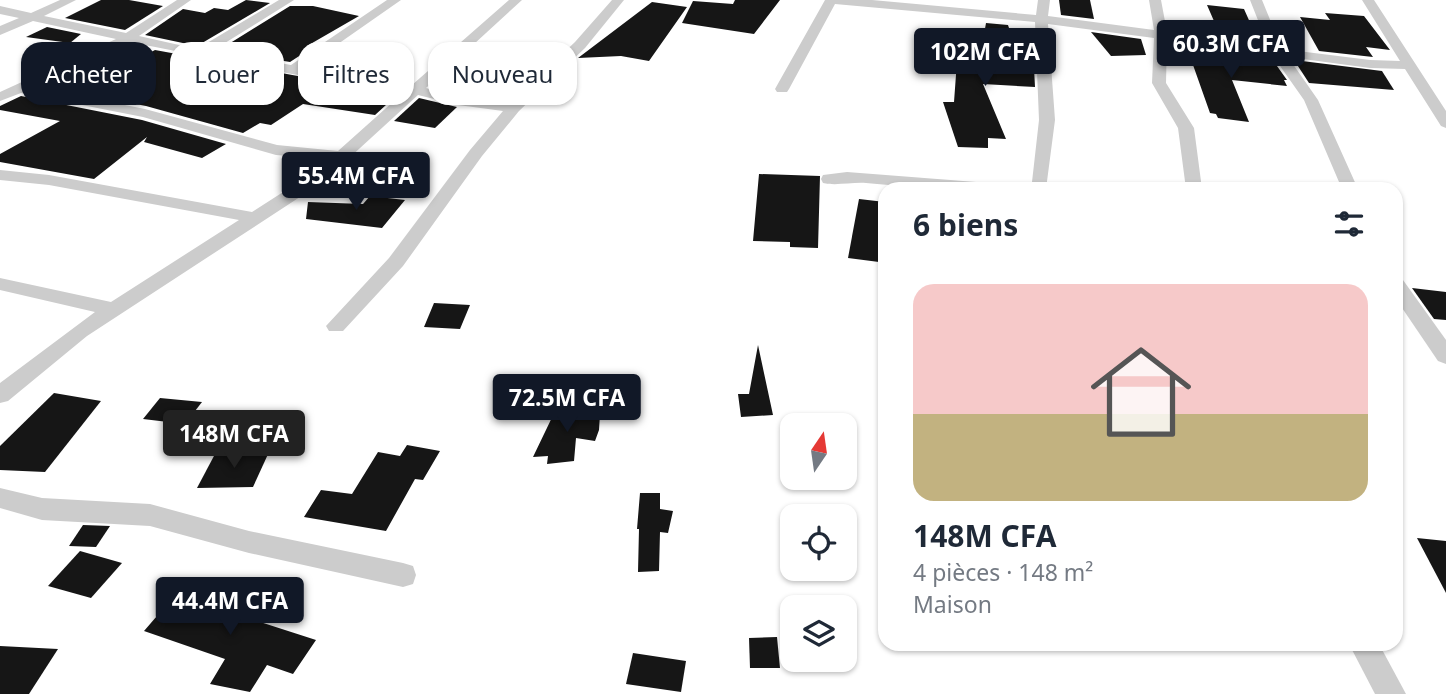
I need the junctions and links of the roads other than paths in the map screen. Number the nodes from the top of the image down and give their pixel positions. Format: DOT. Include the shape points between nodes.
graph roads {
  1 [pos="70,0"];
  2 [pos="185,0"];
  3 [pos="288,0"];
  4 [pos="395,0"];
  5 [pos="516,0"];
  6 [pos="618,0"];
  7 [pos="831,0"];
  8 [pos="1044,0"];
  9 [pos="1155,0"];
  10 [pos="1256,0"];
  11 [pos="1368,0"];
  12 [pos="943,5"];
  13 [pos="0,10"];
  14 [pos="34,16"];
  15 [pos="1041,19"];
  16 [pos="0,31"];
  17 [pos="1161,35"];
  18 [pos="128,38"];
  19 [pos="217,42"];
  20 [pos="170,47"];
  21 [pos="1277,52"];
  22 [pos="1409,65"];
  23 [pos="284,69"];
  24 [pos="292,70"];
  25 [pos="18,88"];
  26 [pos="782,89"];
  27 [pos="415,90"];
  28 [pos="0,97"];
  29 [pos="514,108"];
  30 [pos="1446,123"];
  31 [pos="342,156"];
  32 [pos="0,175"];
  33 [pos="830,180"];
  34 [pos="912,182"];
  35 [pos="1040,182"];
  36 [pos="1193,182"];
  37 [pos="1347,182"];
  38 [pos="256,218"];
  39 [pos="0,284"];
  40 [pos="1403,294"];
  41 [pos="113,309"];
  42 [pos="336,327"];
  43 [pos="1446,356"];
  44 [pos="0,395"];
  45 [pos="0,498"];
  46 [pos="403,575"];
  47 [pos="1367,651"];
  48 [pos="1391,694"];
  1 -- 14 [label="street"];
  2 -- 18 [label="street"];
  3 -- 19 [label="street"];
  4 -- 24 [label="street"];
  5 -- 27 [label="street"];
  6 -- 29 [label="street" via="580,45"];
  7 -- 12 [label="street"];
  7 -- 26 [label="street"];
  8 -- 15 [label="street"];
  9 -- 17 [label="street"];
  10 -- 21 [label="street"];
  11 -- 22 [label="street"];
  12 -- 15 [label="street"];
  13 -- 14 [label="street"];
  14 -- 16 [label="street"];
  14 -- 18 [label="street"];
  15 -- 17 [label="street"];
  15 -- 35 [label="street" via="1047,120"];
  17 -- 21 [label="street" via="1241,51"];
  17 -- 36 [label="street" via="1159,83 1186,128"];
  18 -- 20 [label="street"];
  18 -- 25 [label="street"];
  21 -- 22 [label="street"];
  21 -- 37 [label="street" via="1311,100"];
  22 -- 30 [label="street"];
  23 -- 24 [label="street"];
  24 -- 27 [label="street"];
  25 -- 28 [label="street"];
  25 -- 31 [label="street" via="145,113 276,150"];
  27 -- 29 [label="street"];
  27 -- 31 [label="street"];
  29 -- 42 [label="street" via="396,262"];
  31 -- 38 [label="street"];
  32 -- 38 [label="street"];
  33 -- 34 [label="street"];
  38 -- 41 [label="street"];
  39 -- 41 [label="street"];
  40 -- 43 [label="street"];
  41 -- 44 [label="street"];
  45 -- 46 [label="street" via="42,509 150,515"];
  47 -- 48 [label="street"];
}
